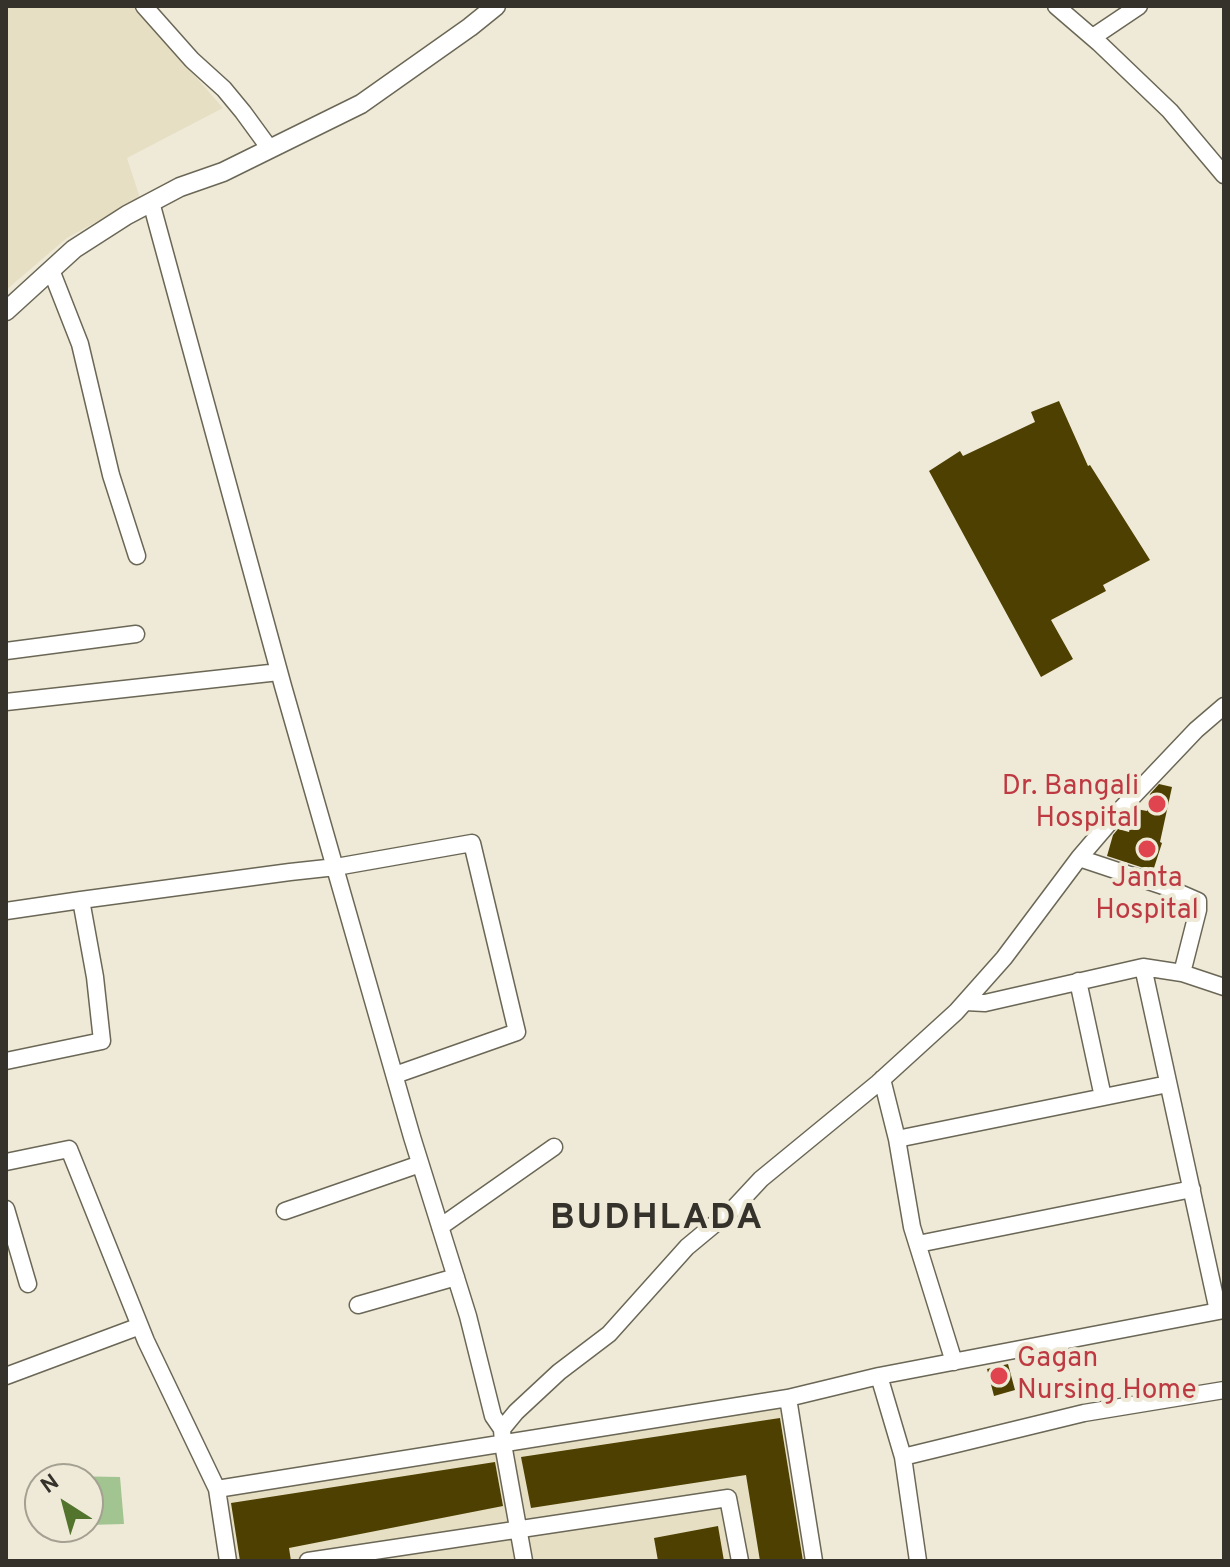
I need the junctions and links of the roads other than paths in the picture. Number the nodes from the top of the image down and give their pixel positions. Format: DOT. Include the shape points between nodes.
graph roads {
  1 [pos="144,6"];
  2 [pos="496,6"];
  3 [pos="1056,6"];
  4 [pos="1139,6"];
  5 [pos="1093,37"];
  6 [pos="270,149"];
  7 [pos="1224,175"];
  8 [pos="151,202"];
  9 [pos="51,270"];
  10 [pos="6,311"];
  11 [pos="137,556"];
  12 [pos="136,634"];
  13 [pos="6,651"];
  14 [pos="279,672"];
  15 [pos="6,702"];
  16 [pos="1224,706"];
  17 [pos="1079,858"];
  18 [pos="336,867"];
  19 [pos="81,900"];
  20 [pos="6,911"];
  21 [pos="1143,967"];
  22 [pos="1182,973"];
  23 [pos="1078,981"];
  24 [pos="1224,987"];
  25 [pos="965,1002"];
  26 [pos="6,1061"];
  27 [pos="395,1075"];
  28 [pos="882,1079"];
  29 [pos="1168,1084"];
  30 [pos="1103,1097"];
  31 [pos="897,1139"];
  32 [pos="554,1147"];
  33 [pos="6,1162"];
  34 [pos="420,1164"];
  35 [pos="1192,1189"];
  36 [pos="6,1209"];
  37 [pos="285,1211"];
  38 [pos="440,1227"];
  39 [pos="918,1244"];
  40 [pos="456,1277"];
  41 [pos="28,1284"];
  42 [pos="358,1305"];
  43 [pos="1221,1311"];
  44 [pos="140,1326"];
  45 [pos="954,1362"];
  46 [pos="6,1376"];
  47 [pos="879,1376"];
  48 [pos="1224,1390"];
  49 [pos="788,1398"];
  50 [pos="503,1437"];
  51 [pos="903,1457"];
  52 [pos="217,1489"];
  53 [pos="518,1528"];
  54 [pos="228,1561"];
  55 [pos="308,1561"];
  56 [pos="524,1561"];
  57 [pos="740,1561"];
  58 [pos="814,1561"];
  59 [pos="918,1561"];
  1 -- 6 [label="street" via="224,89"];
  2 -- 6 [label="street" via="361,104"];
  3 -- 5 [label="street"];
  4 -- 5 [label="street"];
  5 -- 7 [label="street" via="1170,111"];
  6 -- 8 [label="street"];
  8 -- 9 [label="street" via="74,249"];
  8 -- 14 [label="street"];
  9 -- 10 [label="street"];
  9 -- 11 [label="street" via="80,344 111,475"];
  12 -- 13 [label="street"];
  14 -- 15 [label="street"];
  14 -- 18 [label="street"];
  16 -- 17 [label="street"];
  17 -- 22 [label="street" via="1198,901"];
  17 -- 25 [label="street"];
  18 -- 19 [label="street"];
  18 -- 27 [label="street"];
  18 -- 27 [label="street" via="472,843 517,1032"];
  19 -- 20 [label="street"];
  19 -- 26 [label="street" via="102,1041"];
  21 -- 22 [label="street"];
  21 -- 23 [label="street"];
  21 -- 29 [label="street"];
  22 -- 24 [label="street"];
  23 -- 25 [label="street" via="985,1003"];
  23 -- 30 [label="street"];
  25 -- 28 [label="street"];
  27 -- 34 [label="street"];
  28 -- 31 [label="street"];
  28 -- 50 [label="street" via="687,1247 609,1334 516,1412"];
  29 -- 30 [label="street"];
  29 -- 35 [label="street"];
  30 -- 31 [label="street"];
  31 -- 39 [label="street"];
  32 -- 38 [label="street"];
  33 -- 44 [label="street" via="69,1149"];
  34 -- 37 [label="street"];
  34 -- 38 [label="street"];
  35 -- 39 [label="street"];
  35 -- 43 [label="street"];
  36 -- 41 [label="street"];
  38 -- 40 [label="street"];
  39 -- 45 [label="street"];
  40 -- 42 [label="street"];
  40 -- 50 [label="street"];
  43 -- 45 [label="street"];
  44 -- 46 [label="street"];
  44 -- 52 [label="street"];
  45 -- 47 [label="street"];
  47 -- 49 [label="street"];
  47 -- 51 [label="street"];
  48 -- 51 [label="street" via="1084,1413"];
  49 -- 50 [label="street"];
  49 -- 58 [label="street"];
  50 -- 52 [label="street"];
  50 -- 53 [label="street"];
  51 -- 59 [label="street"];
  52 -- 54 [label="street"];
  53 -- 55 [label="street"];
  53 -- 56 [label="street"];
  53 -- 57 [label="street" via="728,1498"];
}
